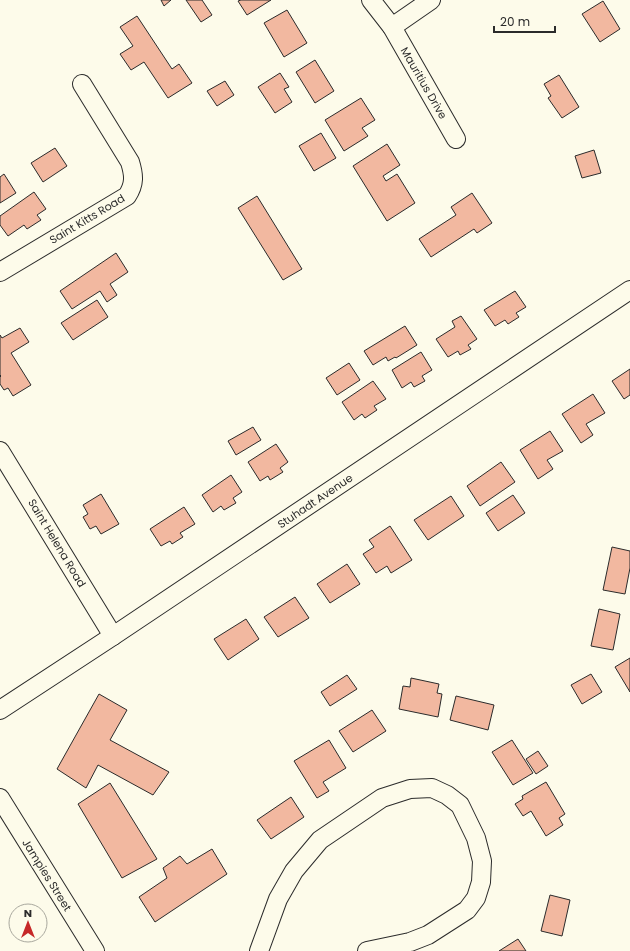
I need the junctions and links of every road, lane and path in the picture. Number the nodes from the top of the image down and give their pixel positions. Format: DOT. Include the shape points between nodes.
graph roads {
  1 [pos="371,0"];
  2 [pos="431,0"];
  3 [pos="392,26"];
  4 [pos="82,84"];
  5 [pos="456,139"];
  6 [pos="0,272"];
  7 [pos="630,290"];
  8 [pos="0,451"];
  9 [pos="113,636"];
  10 [pos="0,710"];
  11 [pos="0,798"];
  12 [pos="95,951"];
  13 [pos="259,951"];
  14 [pos="367,951"];
  1 -- 3 [label="street, Mauritius Drive"];
  2 -- 3 [label="street"];
  3 -- 5 [label="street, Mauritius Drive"];
  4 -- 6 [label="street, Saint Kitts Road" via="130,162 132,188 127,196"];
  7 -- 9 [label="street, Stuhadt Avenue"];
  8 -- 9 [label="street, Saint Helena Road"];
  9 -- 10 [label="street, Stuhadt Avenue"];
  11 -- 12 [label="street, Jampies Street"];
  13 -- 14 [label="street" via="278,899 294,871 320,840 382,798 410,789 432,788 460,805 476,838 482,861 481,882 476,898 467,910 428,935 410,942"];
}
